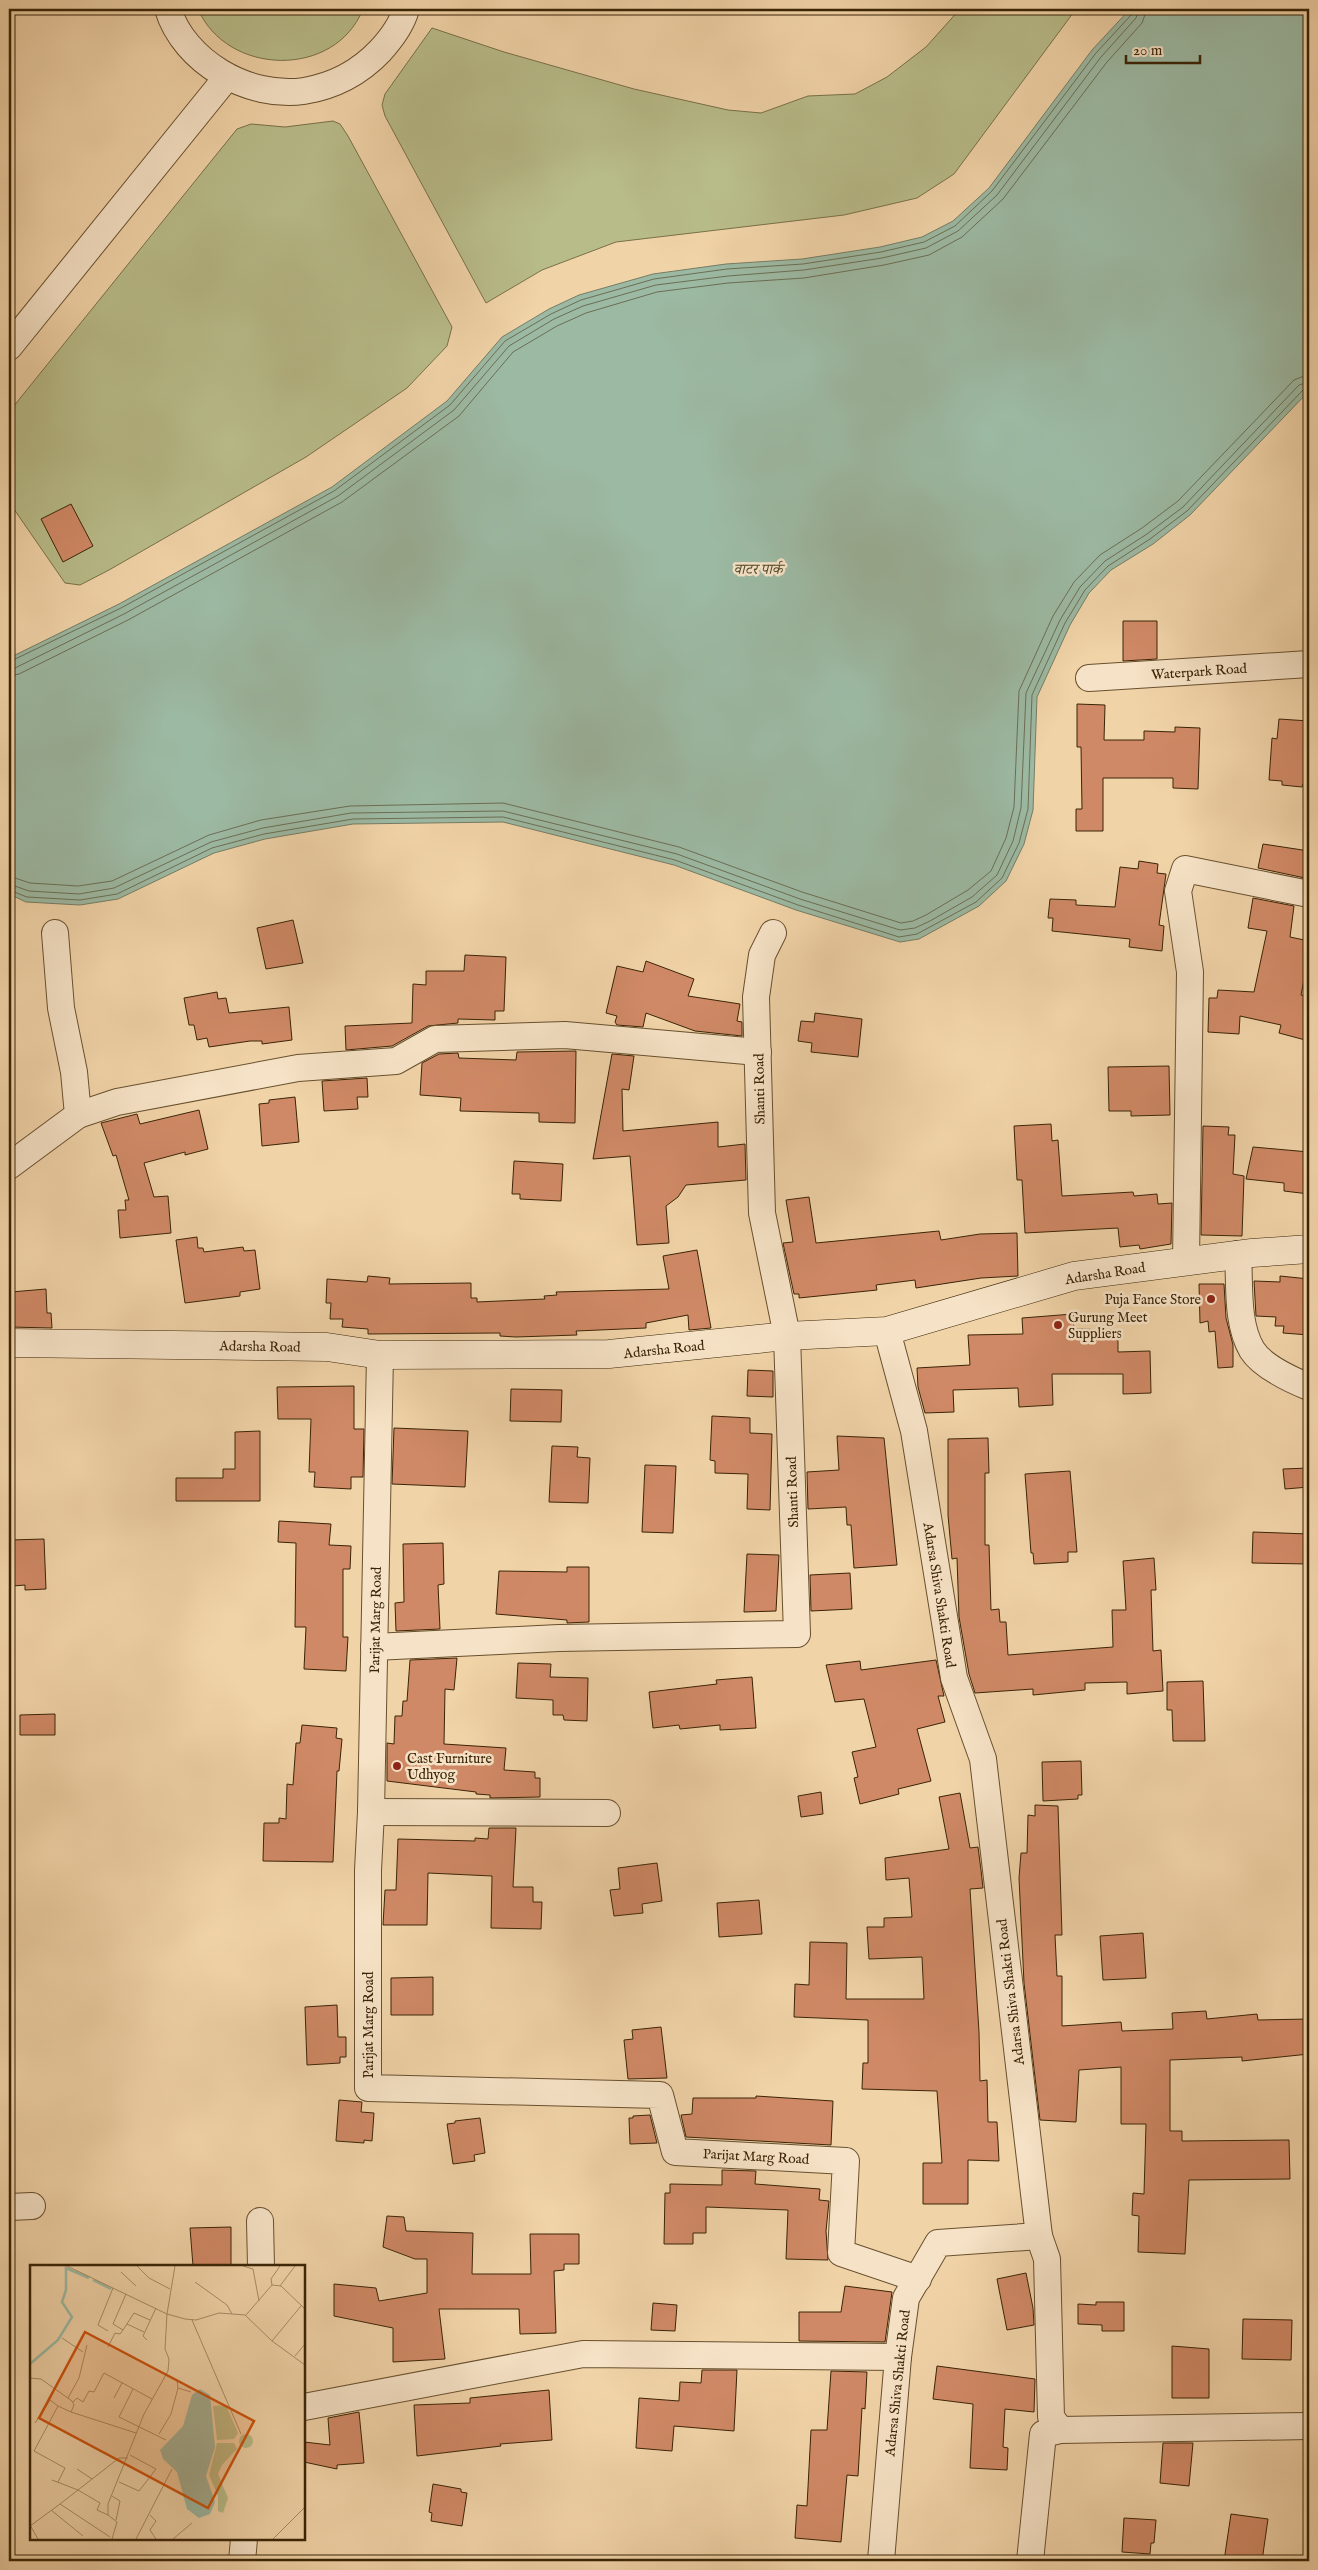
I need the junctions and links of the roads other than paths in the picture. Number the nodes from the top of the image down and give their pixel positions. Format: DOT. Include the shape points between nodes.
graph roads {
  1 [pos="168,9"];
  2 [pos="406,9"];
  3 [pos="227,77"];
  4 [pos="9,347"];
  5 [pos="1309,664"];
  6 [pos="1089,678"];
  7 [pos="1309,894"];
  8 [pos="55,933"];
  9 [pos="773,933"];
  10 [pos="758,1052"];
  11 [pos="78,1115"];
  12 [pos="9,1166"];
  13 [pos="1309,1249"];
  14 [pos="1238,1254"];
  15 [pos="1186,1261"];
  16 [pos="887,1331"];
  17 [pos="787,1336"];
  18 [pos="9,1342"];
  19 [pos="380,1355"];
  20 [pos="1309,1387"];
  21 [pos="374,1647"];
  22 [pos="372,1812"];
  23 [pos="607,1814"];
  24 [pos="260,2221"];
  25 [pos="1039,2236"];
  26 [pos="261,2265"];
  27 [pos="918,2279"];
  28 [pos="898,2357"];
  29 [pos="305,2407"];
  30 [pos="1309,2426"];
  31 [pos="1060,2430"];
  32 [pos="244,2540"];
  33 [pos="242,2561"];
  34 [pos="881,2561"];
  35 [pos="1030,2561"];
  1 -- 3 [label="street" via="195,53"];
  2 -- 3 [label="street" via="389,41 368,64 341,80 304,91 264,90"];
  3 -- 4 [label="street"];
  5 -- 6 [label="street, Waterpark Road"];
  7 -- 15 [label="street" via="1185,869 1178,891 1190,972"];
  8 -- 11 [label="street" via="61,1008 74,1072"];
  9 -- 10 [label="street, Shanti Road" via="762,955 757,988"];
  10 -- 11 [label="street" via="564,1035 435,1039 396,1061 298,1068 117,1102"];
  10 -- 17 [label="street, Shanti Road" via="762,1212"];
  11 -- 12 [label="street"];
  13 -- 14 [label="main road, Adarsha Road"];
  14 -- 15 [label="main road, Adarsha Road"];
  14 -- 20 [label="street" via="1244,1328 1252,1351 1283,1377"];
  15 -- 16 [label="main road, Adarsha Road" via="1074,1276"];
  16 -- 17 [label="main road, Adarsha Road"];
  16 -- 25 [label="street, Adarsa Shiva Shakti Road" via="914,1431 954,1678 983,1759"];
  17 -- 19 [label="main road, Adarsha Road" via="609,1354"];
  17 -- 21 [label="street, Shanti Road" via="796,1634 559,1638"];
  18 -- 19 [label="main road, Adarsha Road" via="327,1347"];
  19 -- 21 [label="street, Parijat Marg Road"];
  21 -- 22 [label="street, Parijat Marg Road"];
  22 -- 23 [label="street"];
  22 -- 27 [label="street, Parijat Marg Road" via="368,1870 368,2088 660,2094 675,2152 846,2161 841,2254"];
  24 -- 26 [label="street"];
  25 -- 27 [label="street, Adarsa Shiva Shakti Road" via="938,2243"];
  25 -- 31 [label="street" via="1047,2259 1051,2417"];
  27 -- 28 [label="street, Adarsa Shiva Shakti Road" via="906,2298"];
  28 -- 29 [label="street" via="583,2354"];
  28 -- 34 [label="street, Adarsa Shiva Shakti Road"];
  30 -- 31 [label="street"];
  31 -- 35 [label="street" via="1043,2434"];
  32 -- 33 [label="street"];
}
